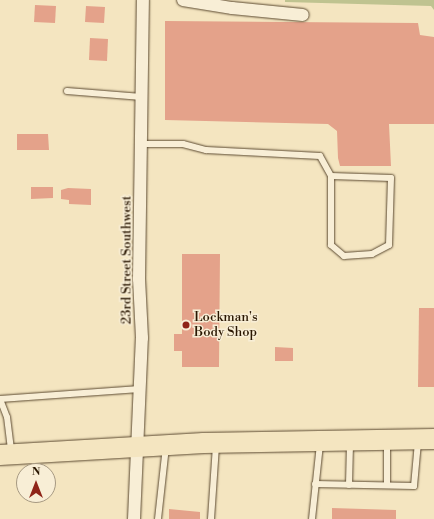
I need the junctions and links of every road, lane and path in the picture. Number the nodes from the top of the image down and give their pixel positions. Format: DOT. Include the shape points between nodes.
graph roads {
  1 [pos="143,0"];
  2 [pos="183,0"];
  3 [pos="303,16"];
  4 [pos="67,91"];
  5 [pos="142,97"];
  6 [pos="141,144"];
  7 [pos="331,176"];
  8 [pos="140,389"];
  9 [pos="0,399"];
  10 [pos="387,439"];
  11 [pos="426,439"];
  12 [pos="320,440"];
  13 [pos="350,440"];
  14 [pos="216,443"];
  15 [pos="166,446"];
  16 [pos="138,447"];
  17 [pos="6,455"];
  18 [pos="315,484"];
  19 [pos="349,484"];
  20 [pos="387,485"];
  21 [pos="134,519"];
  22 [pos="158,519"];
  23 [pos="211,519"];
  24 [pos="312,519"];
  1 -- 5 [label="street, 23rd Street Southwest"];
  2 -- 3 [label="street"];
  4 -- 5 [label="lane"];
  5 -- 6 [label="street, 23rd Street Southwest"];
  6 -- 7 [label="lane" via="183,144 206,150 320,156"];
  6 -- 8 [label="street, 23rd Street Southwest"];
  7 -- 7 [label="lane" via="391,178 389,245 372,254 344,256 331,245"];
  8 -- 9 [label="lane"];
  8 -- 16 [label="street, 23rd Street Southwest"];
  9 -- 17 [label="lane" via="7,417"];
  10 -- 11 [label="main road"];
  10 -- 13 [label="main road"];
  10 -- 20 [label="lane"];
  11 -- 20 [label="lane" via="414,486"];
  12 -- 13 [label="main road"];
  12 -- 14 [label="main road"];
  12 -- 18 [label="lane"];
  13 -- 19 [label="lane"];
  14 -- 15 [label="main road"];
  14 -- 23 [label="lane"];
  15 -- 16 [label="main road"];
  15 -- 22 [label="lane"];
  16 -- 17 [label="main road"];
  16 -- 21 [label="street, 23rd Street Southwest"];
  18 -- 19 [label="lane"];
  18 -- 24 [label="lane"];
  19 -- 20 [label="lane"];
}
